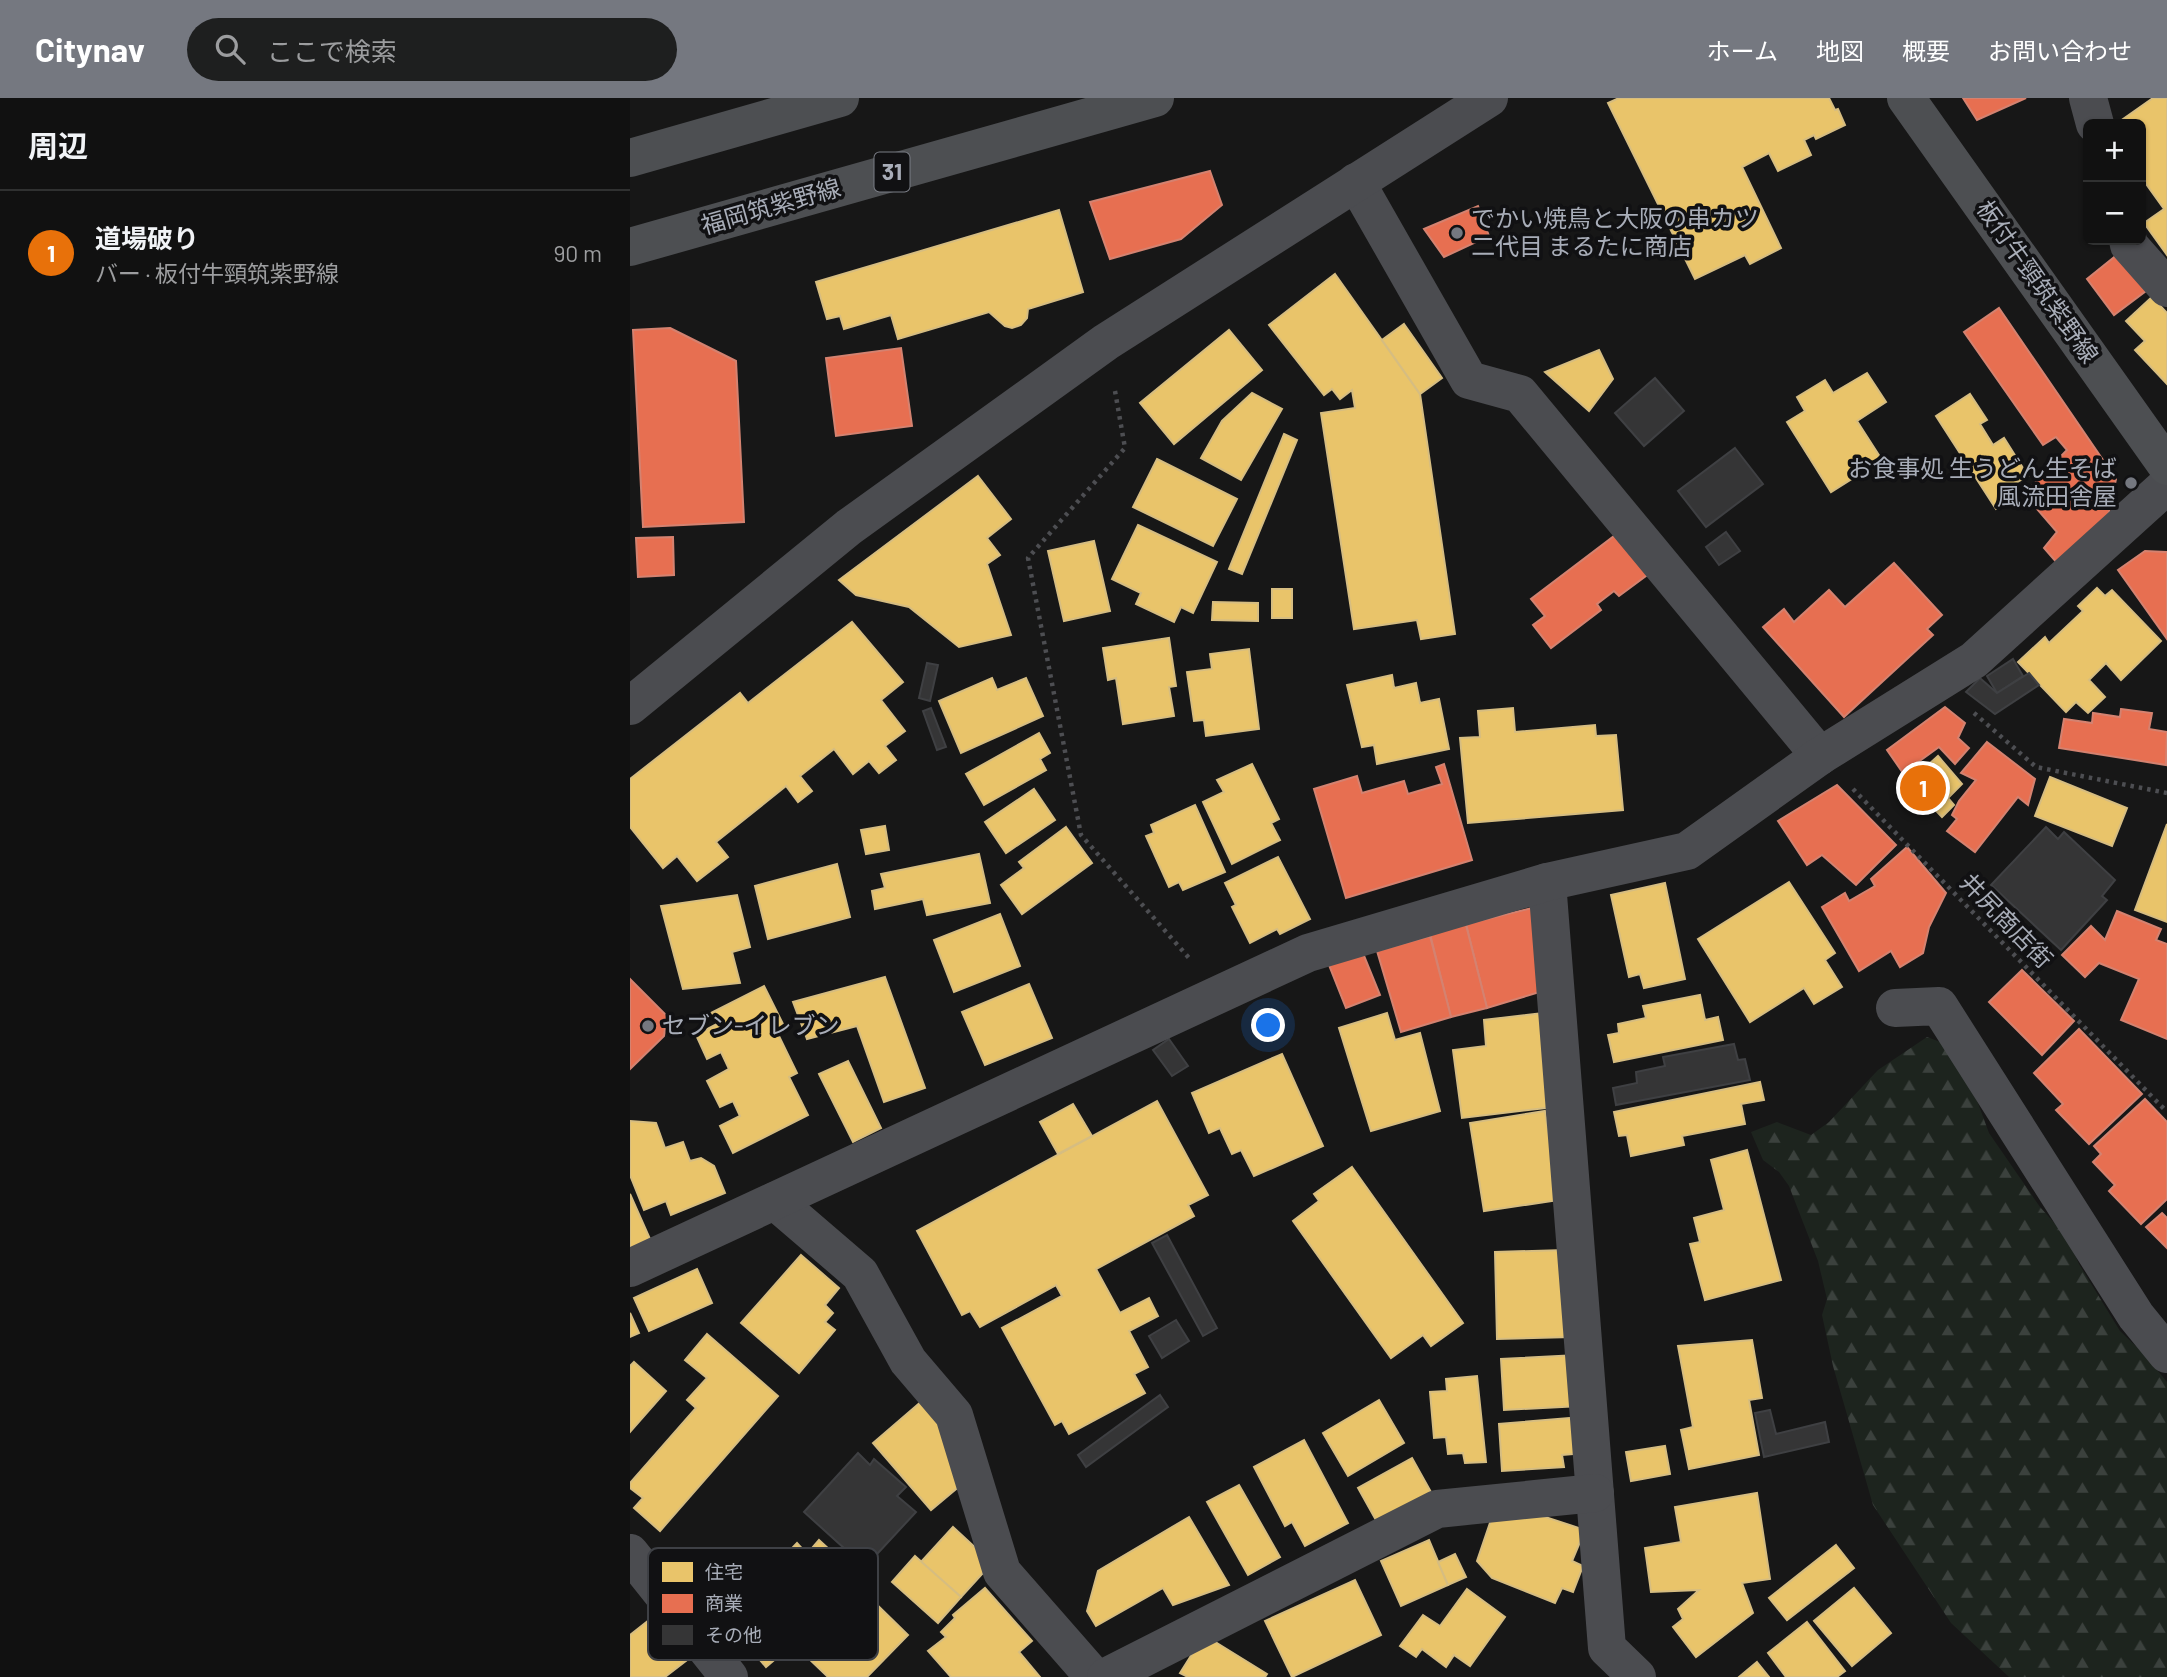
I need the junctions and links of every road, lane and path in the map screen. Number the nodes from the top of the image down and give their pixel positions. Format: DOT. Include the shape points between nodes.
graph roads {
  1 [pos="840,98"];
  2 [pos="1155,98"];
  3 [pos="1489,98"];
  4 [pos="1906,98"];
  5 [pos="2088,98"];
  6 [pos="2094,119"];
  7 [pos="630,158"];
  8 [pos="1356,182"];
  9 [pos="2129,245"];
  10 [pos="630,247"];
  11 [pos="2167,288"];
  12 [pos="1106,342"];
  13 [pos="2167,466"];
  14 [pos="2167,485"];
  15 [pos="1938,682"];
  16 [pos="630,706"];
  17 [pos="1820,755"];
  18 [pos="2167,793"];
  19 [pos="1547,882"];
  20 [pos="1220,994"];
  21 [pos="1895,1008"];
  22 [pos="2167,1112"];
  23 [pos="775,1201"];
  24 [pos="630,1268"];
  25 [pos="2167,1354"];
  26 [pos="1595,1493"];
  27 [pos="630,1553"];
  28 [pos="648,1576"];
  29 [pos="715,1660"];
  30 [pos="729,1677"];
  31 [pos="1094,1677"];
  32 [pos="1106,1677"];
  33 [pos="1637,1677"];
  1 -- 7 [label="main road"];
  2 -- 10 [label="main road, 福岡筑紫野線 / 31"];
  3 -- 8 [label="street"];
  4 -- 13 [label="main road, 板付牛頸筑紫野線"];
  5 -- 6 [label="street"];
  8 -- 12 [label="street"];
  8 -- 17 [label="street" via="1469,380 1520,394"];
  9 -- 11 [label="street"];
  12 -- 16 [label="street" via="849,527"];
  12 -- 20 [label="path" via="1125,448 1028,558 1081,835"];
  14 -- 15 [label="street" via="1974,660"];
  15 -- 17 [label="street"];
  15 -- 18 [label="path" via="2036,767"];
  17 -- 19 [label="street" via="1688,851"];
  17 -- 22 [label="path, 井尻商店街"];
  19 -- 20 [label="street" via="1308,953"];
  19 -- 26 [label="street"];
  20 -- 23 [label="street"];
  21 -- 25 [label="street" via="1939,1006 2136,1316"];
  23 -- 24 [label="street"];
  23 -- 31 [label="street" via="860,1274 908,1361 954,1415 1002,1572"];
  26 -- 32 [label="street" via="1437,1509"];
  26 -- 33 [label="street" via="1607,1648"];
  27 -- 28 [label="street"];
  29 -- 30 [label="street"];
}
